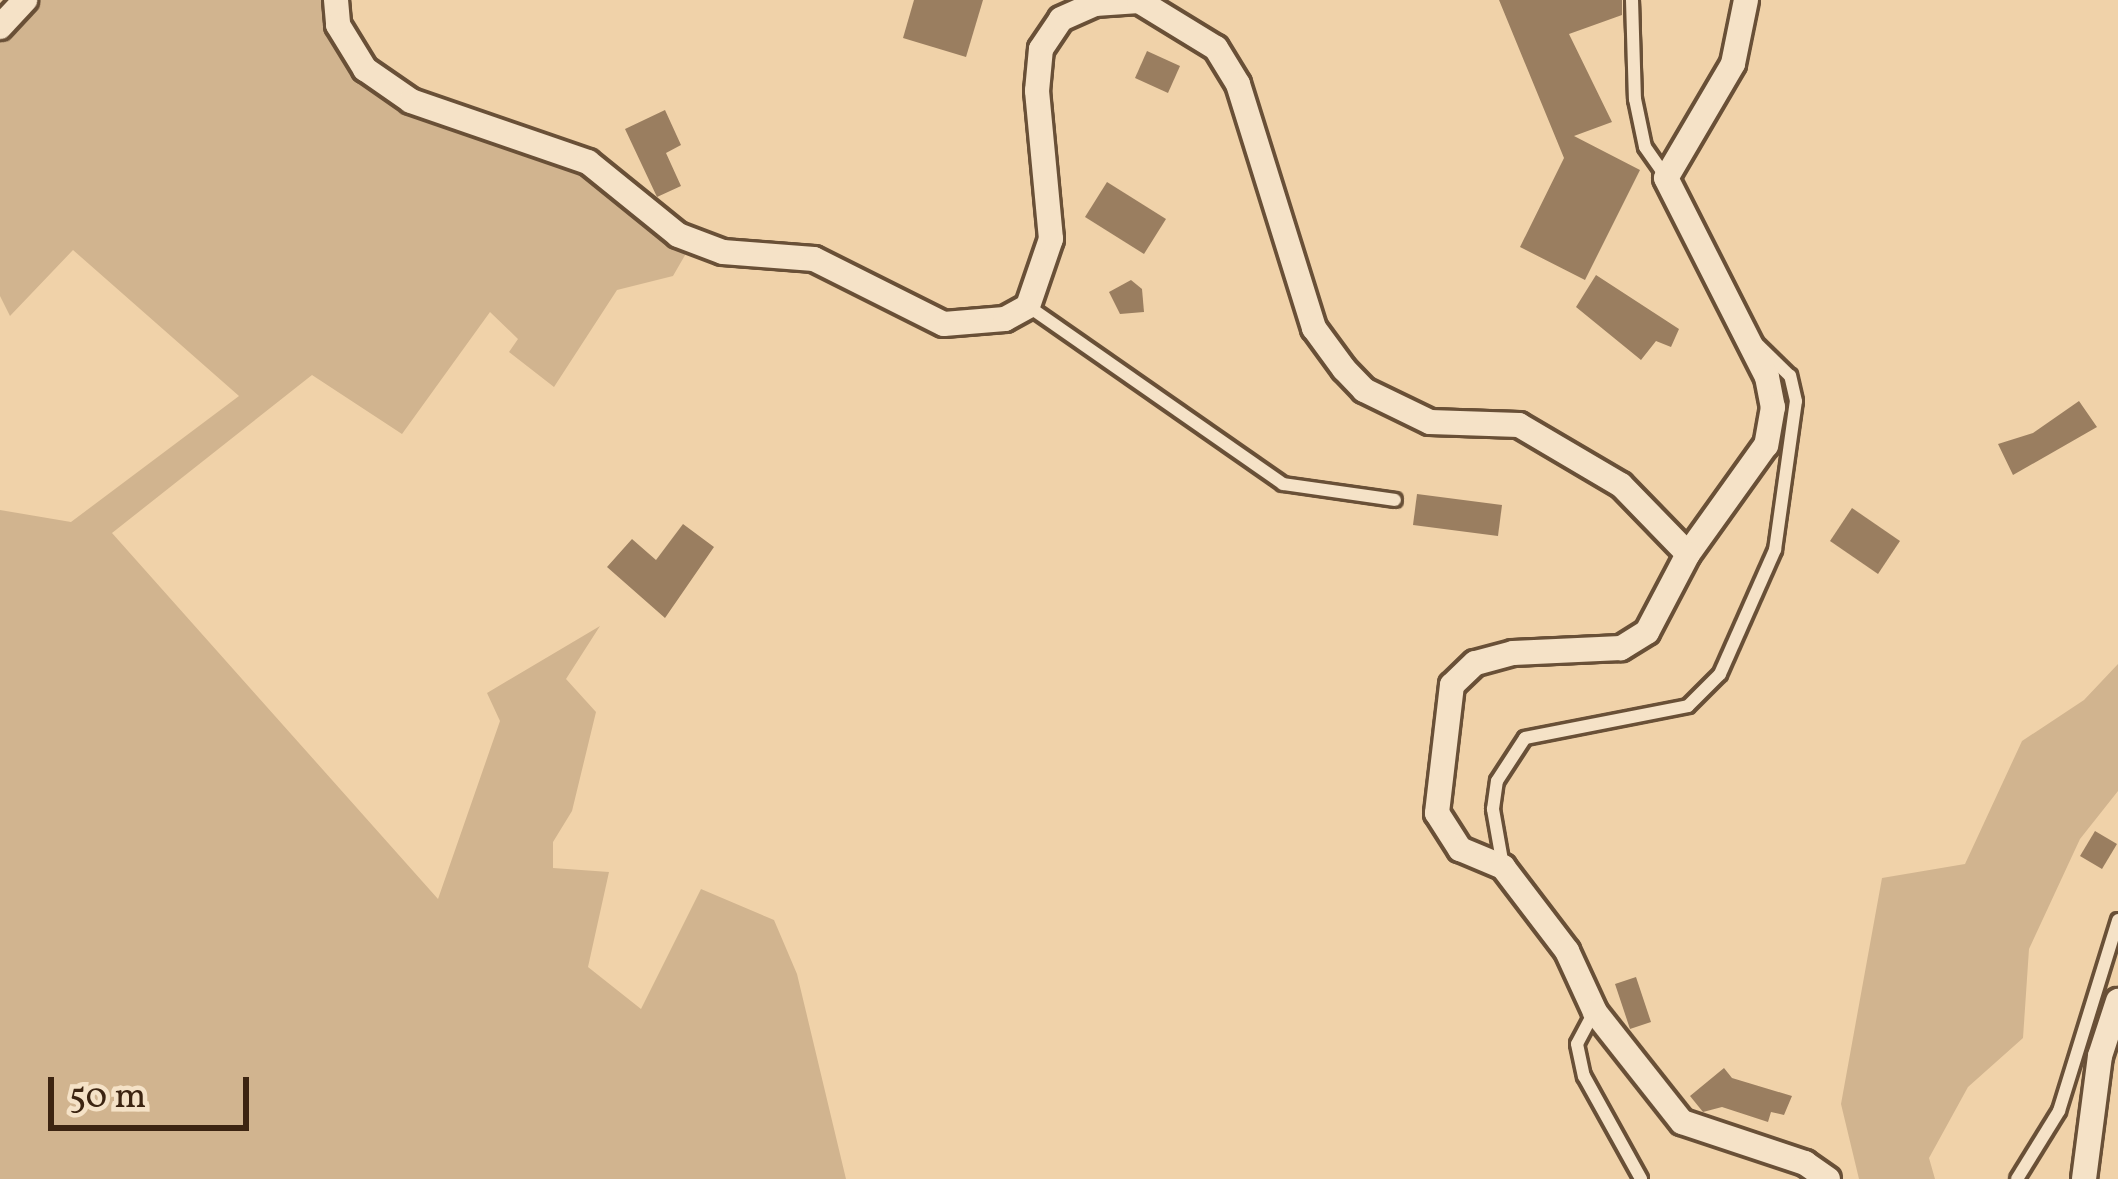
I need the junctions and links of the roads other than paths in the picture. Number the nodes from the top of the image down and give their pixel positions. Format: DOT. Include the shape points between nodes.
graph roads {
  1 [pos="25,0"];
  2 [pos="336,0"];
  3 [pos="1632,0"];
  4 [pos="1746,0"];
  5 [pos="0,27"];
  6 [pos="1666,178"];
  7 [pos="1028,306"];
  8 [pos="1745,334"];
  9 [pos="1395,500"];
  10 [pos="1688,554"];
  11 [pos="1503,867"];
  12 [pos="2118,920"];
  13 [pos="2118,1001"];
  14 [pos="1595,1012"];
  15 [pos="1641,1179"];
  16 [pos="1828,1179"];
  17 [pos="2017,1179"];
  18 [pos="2084,1179"];
  1 -- 5 [label="street"];
  2 -- 7 [label="street" via="351,50 396,91 588,161 679,235 723,251 814,259 944,324 1005,319"];
  3 -- 6 [label="lane" via="1635,99 1645,147"];
  4 -- 6 [label="street" via="1733,64"];
  6 -- 8 [label="street"];
  7 -- 9 [label="lane" via="1283,484"];
  7 -- 10 [label="street" via="1051,239 1036,91 1041,49 1061,20 1095,4 1139,1 1216,48 1238,84 1314,328 1343,370 1364,390 1430,422 1519,425 1622,485"];
  8 -- 10 [label="street" via="1773,406 1766,445"];
  8 -- 11 [label="lane" via="1790,376 1796,401 1775,550 1720,674 1688,706 1525,738 1507,757 1492,809"];
  10 -- 11 [label="street" via="1647,632 1621,648 1514,652 1475,662 1453,685 1437,813 1460,849"];
  11 -- 14 [label="street" via="1567,951"];
  12 -- 17 [label="lane" via="2059,1111"];
  13 -- 18 [label="street" via="2101,1056"];
  14 -- 15 [label="lane" via="1577,1045 1584,1076"];
  14 -- 16 [label="street" via="1682,1122 1805,1162"];
}
